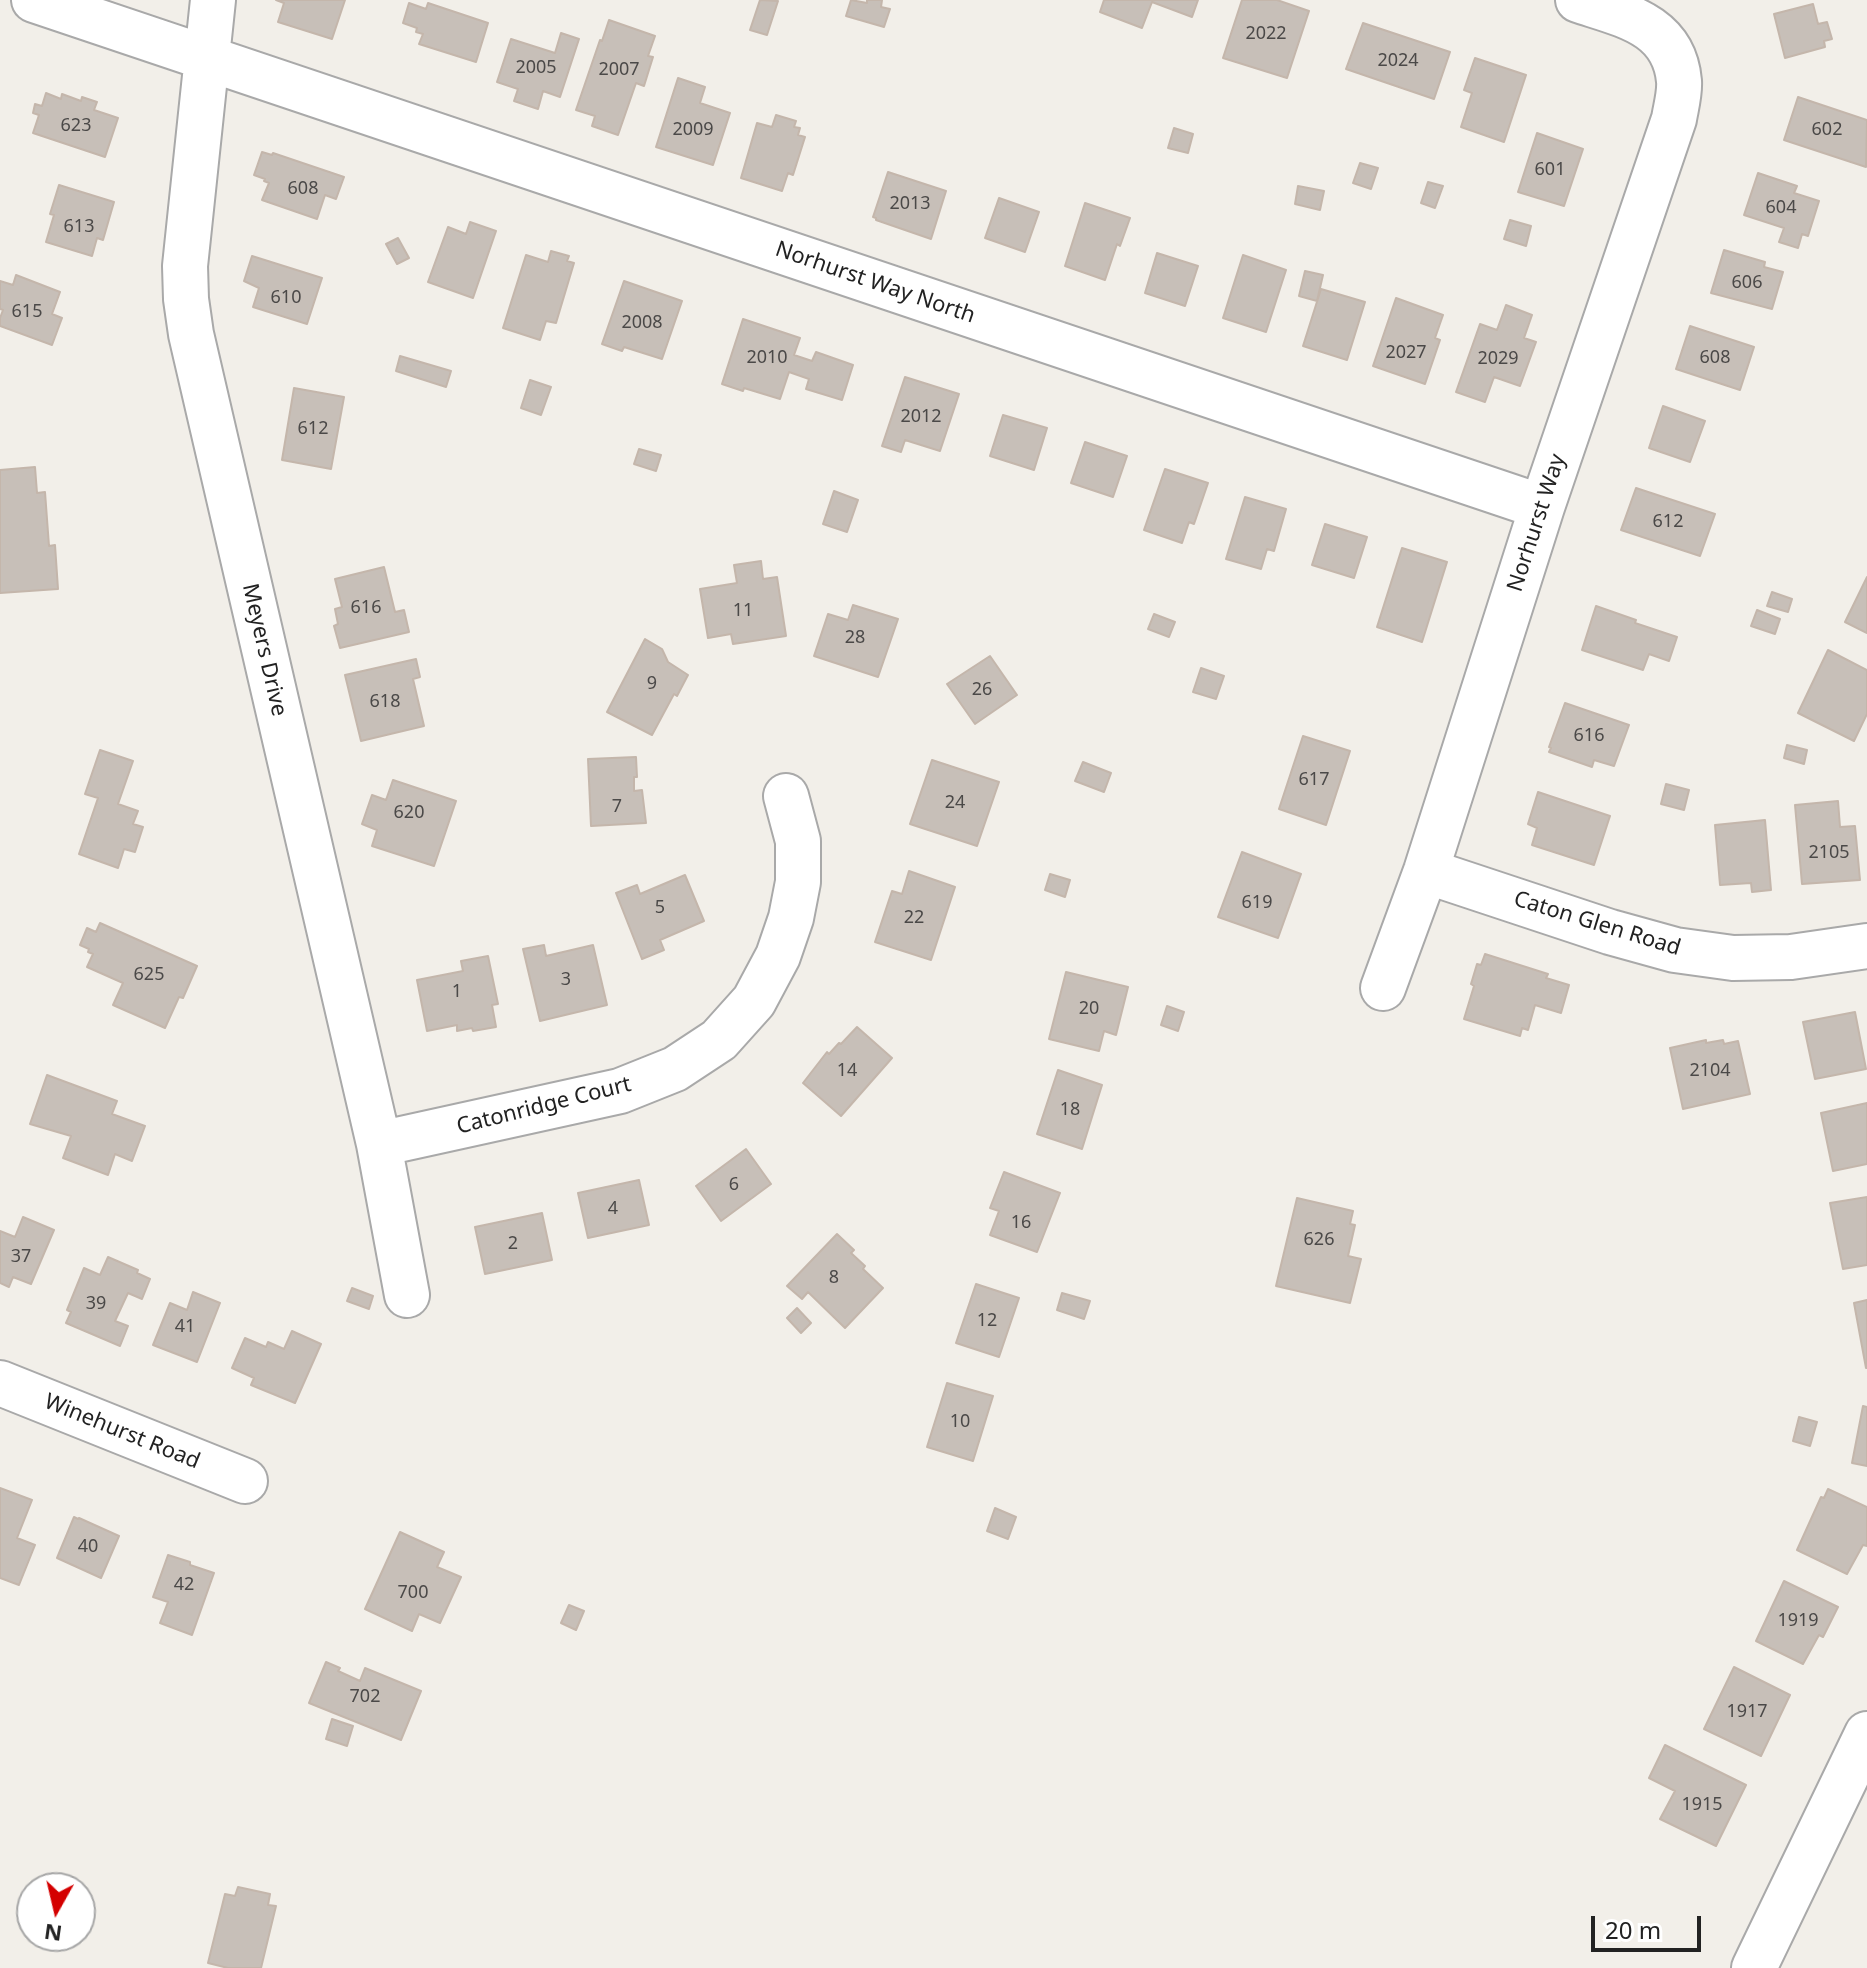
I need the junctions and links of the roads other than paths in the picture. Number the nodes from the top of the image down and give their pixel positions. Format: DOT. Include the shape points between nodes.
graph roads {
  1 [pos="34,0"];
  2 [pos="213,0"];
  3 [pos="1578,0"];
  4 [pos="208,58"];
  5 [pos="1542,507"];
  6 [pos="786,796"];
  7 [pos="1426,871"];
  8 [pos="1867,946"];
  9 [pos="1383,988"];
  10 [pos="379,1144"];
  11 [pos="407,1295"];
  12 [pos="0,1383"];
  13 [pos="245,1481"];
  14 [pos="1867,1734"];
  15 [pos="1754,1968"];
  1 -- 4 [label="street, Norhurst Way North"];
  2 -- 4 [label="street, Meyers Drive"];
  3 -- 5 [label="street, Norhurst Way" via="1633,18 1659,35 1675,57 1680,84 1674,119"];
  4 -- 5 [label="street, Norhurst Way North"];
  4 -- 10 [label="street, Meyers Drive" via="185,266 191,334"];
  5 -- 7 [label="street, Norhurst Way"];
  6 -- 10 [label="street, Catonridge Court" via="798,841 791,918 754,1001 719,1040 675,1069 620,1091"];
  7 -- 8 [label="street, Caton Glen Road" via="1675,950 1733,958"];
  7 -- 9 [label="street, Norhurst Way"];
  10 -- 11 [label="street, Meyers Drive"];
  12 -- 13 [label="street, Winehurst Road"];
  14 -- 15 [label="street"];
}
